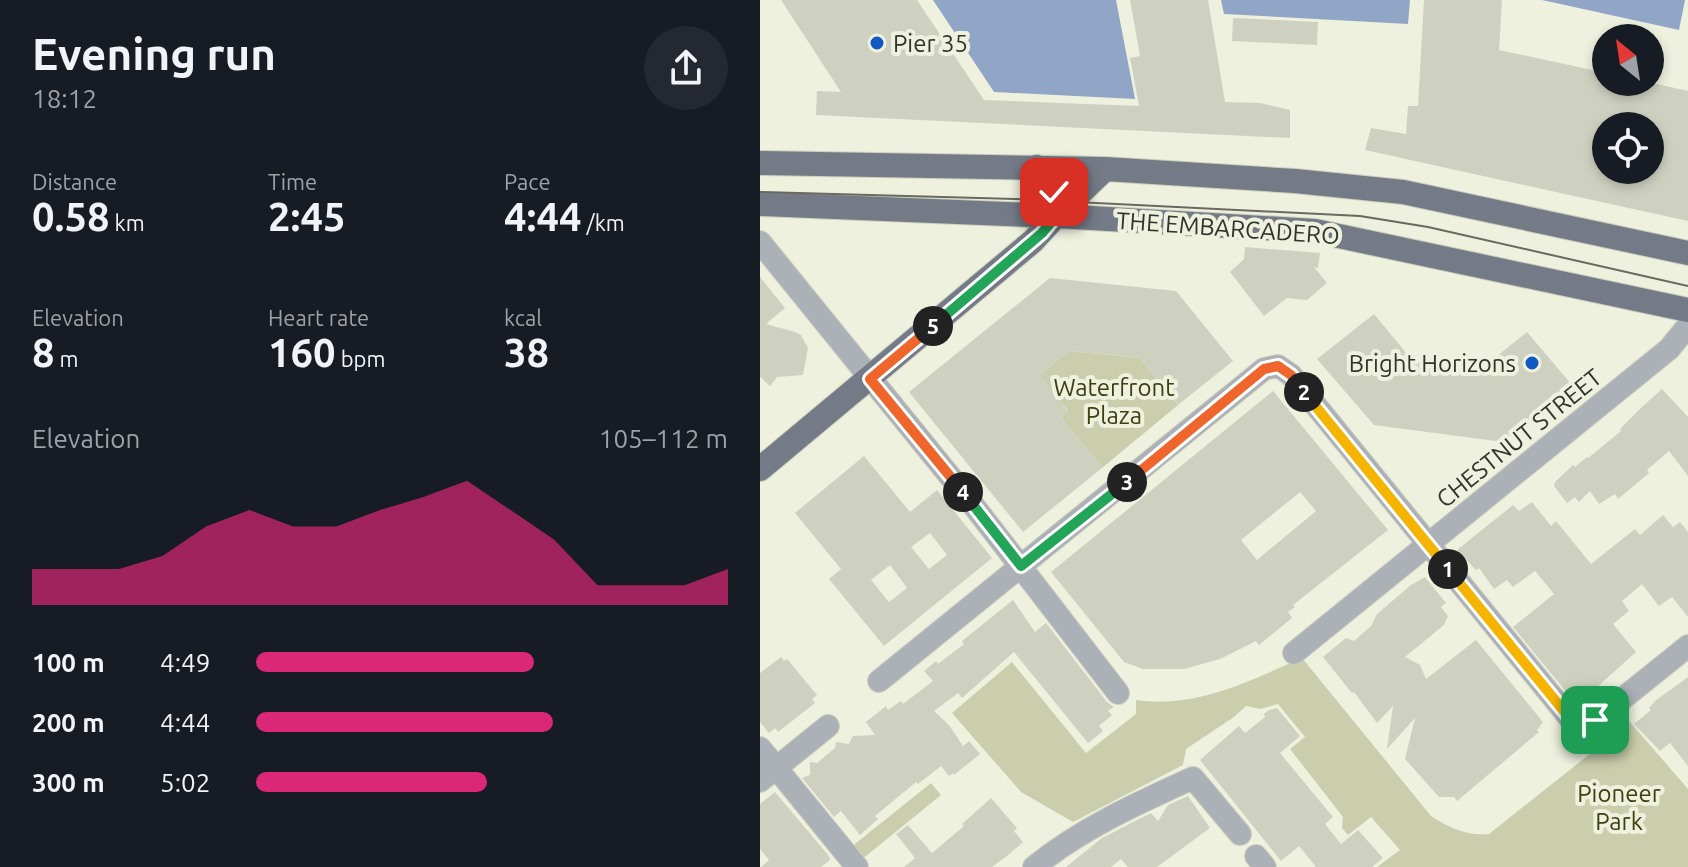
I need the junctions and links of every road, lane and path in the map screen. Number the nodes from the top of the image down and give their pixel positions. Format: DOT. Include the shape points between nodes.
graph roads {
  1 [pos="760,163"];
  2 [pos="1037,167"];
  3 [pos="1105,169"];
  4 [pos="760,204"];
  5 [pos="1056,216"];
  6 [pos="760,242"];
  7 [pos="1688,253"];
  8 [pos="1688,310"];
  9 [pos="1688,326"];
  10 [pos="1679,353"];
  11 [pos="870,379"];
  12 [pos="760,469"];
  13 [pos="1428,544"];
  14 [pos="1021,566"];
  15 [pos="1688,646"];
  16 [pos="1298,649"];
  17 [pos="879,681"];
  18 [pos="1118,693"];
  19 [pos="828,726"];
  20 [pos="760,748"];
  21 [pos="768,774"];
  22 [pos="1240,834"];
  23 [pos="857,867"];
  24 [pos="1034,867"];
  1 -- 2 [label="main road, THE EMBARCADERO"];
  2 -- 3 [label="main road, THE EMBARCADERO"];
  2 -- 5 [label="main road" via="1054,192"];
  3 -- 5 [label="main road"];
  3 -- 7 [label="main road, THE EMBARCADERO" via="1403,192"];
  4 -- 5 [label="main road, THE EMBARCADERO"];
  5 -- 8 [label="main road, THE EMBARCADERO" via="1342,235"];
  5 -- 11 [label="main road"];
  6 -- 11 [label="street"];
  9 -- 10 [label="street, CHESTNUT STREET"];
  10 -- 13 [label="street, CHESTNUT STREET"];
  11 -- 12 [label="main road"];
  11 -- 14 [label="street"];
  13 -- 14 [label="street" via="1291,375 1278,366 1264,369"];
  13 -- 15 [label="street" via="1581,732"];
  13 -- 16 [label="street, CHESTNUT STREET"];
  14 -- 17 [label="street"];
  14 -- 18 [label="street"];
  19 -- 21 [label="street"];
  20 -- 21 [label="street"];
  21 -- 23 [label="street"];
  22 -- 24 [label="street" via="1193,778 1129,807"];
}
